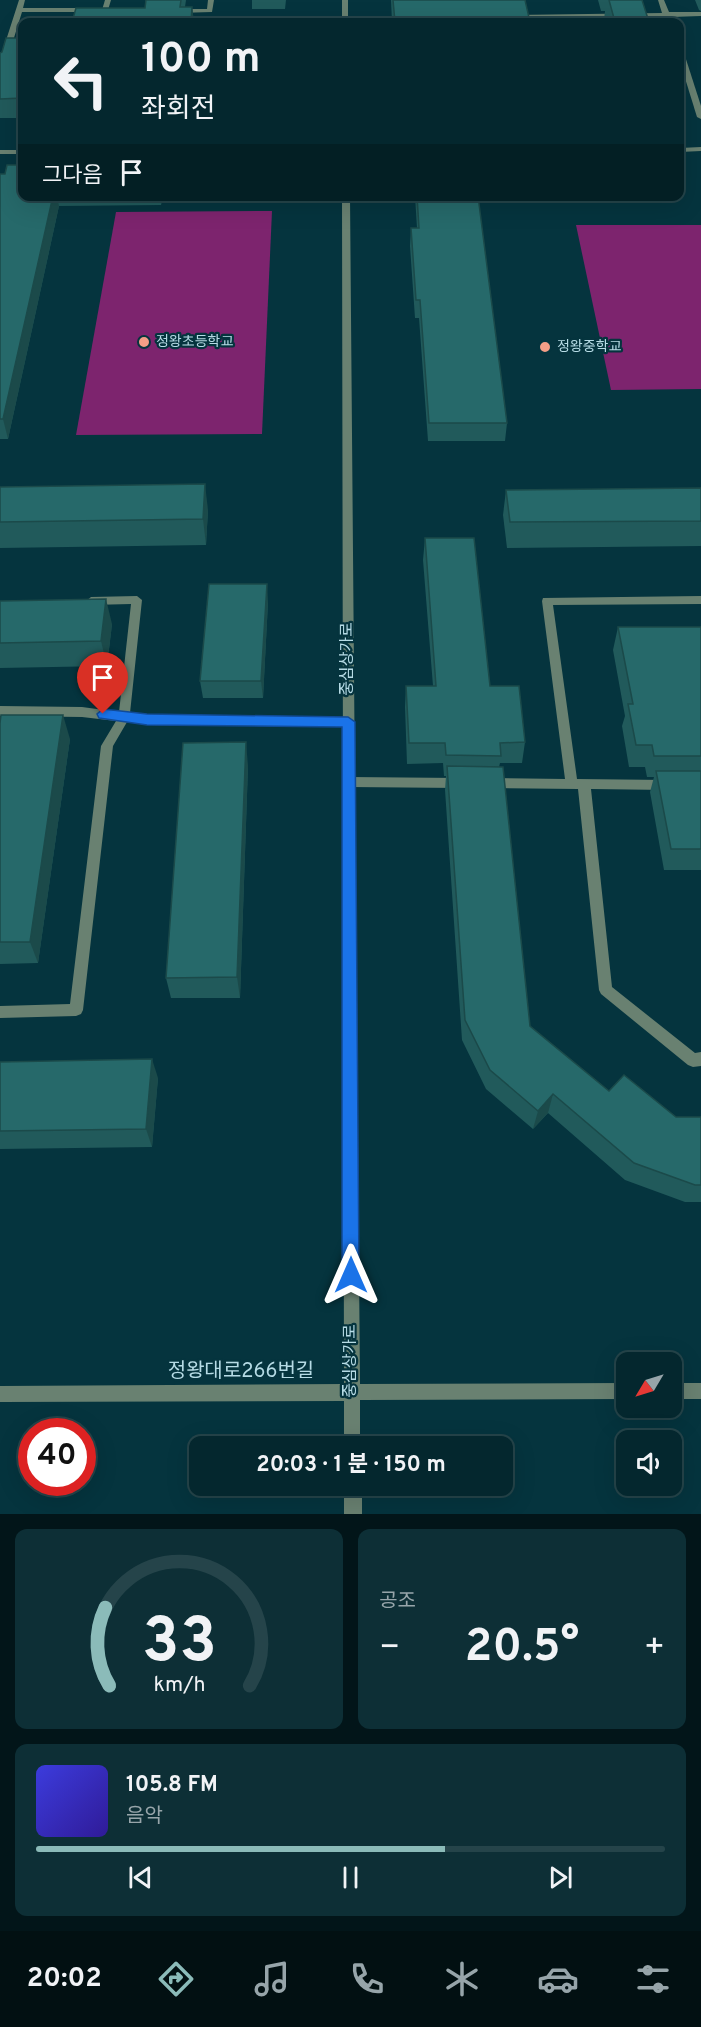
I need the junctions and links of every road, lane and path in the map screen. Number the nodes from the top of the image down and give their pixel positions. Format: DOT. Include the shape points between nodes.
graph roads {
  1 [pos="22,0"];
  2 [pos="108,0"];
  3 [pos="212,0"];
  4 [pos="345,0"];
  5 [pos="662,0"];
  6 [pos="19,10"];
  7 [pos="105,10"];
  8 [pos="117,10"];
  9 [pos="163,11"];
  10 [pos="701,14"];
  11 [pos="503,17"];
  12 [pos="345,18"];
  13 [pos="533,18"];
  14 [pos="668,18"];
  15 [pos="675,18"];
  16 [pos="684,65"];
  17 [pos="0,70"];
  18 [pos="701,117"];
  19 [pos="701,149"];
  20 [pos="684,150"];
  21 [pos="0,152"];
  22 [pos="18,152"];
  23 [pos="346,201"];
  24 [pos="701,600"];
  25 [pos="80,601"];
  26 [pos="0,711"];
  27 [pos="124,717"];
  28 [pos="348,722"];
  29 [pos="349,782"];
  30 [pos="578,784"];
  31 [pos="678,785"];
  32 [pos="0,1012"];
  33 [pos="701,1059"];
  34 [pos="616,1391"];
  35 [pos="682,1391"];
  36 [pos="701,1391"];
  37 [pos="351,1392"];
  38 [pos="0,1394"];
  39 [pos="352,1436"];
  40 [pos="353,1496"];
  41 [pos="353,1514"];
  1 -- 6 [label="street"];
  2 -- 7 [label="street"];
  3 -- 9 [label="street" via="210,11"];
  4 -- 12 [label="street"];
  5 -- 14 [label="street"];
  6 -- 7 [label="street"];
  6 -- 17 [label="street" via="11,23"];
  7 -- 8 [label="street"];
  10 -- 15 [label="street"];
  11 -- 13 [label="street"];
  16 -- 18 [label="street"];
  19 -- 20 [label="street"];
  21 -- 22 [label="street"];
  23 -- 28 [label="street, 중심상가로"];
  24 -- 30 [label="street" via="547,601"];
  25 -- 27 [label="street" via="137,600"];
  26 -- 27 [label="street"];
  27 -- 28 [label="street"];
  27 -- 32 [label="street" via="107,746 76,1010"];
  28 -- 29 [label="street, 중심상가로"];
  29 -- 30 [label="street"];
  29 -- 37 [label="street, 중심상가로"];
  30 -- 31 [label="street"];
  30 -- 33 [label="street" via="606,990 693,1060"];
  34 -- 37 [label="street, 정왕대로266번길"];
  35 -- 36 [label="street"];
  37 -- 38 [label="street, 정왕대로266번길"];
  37 -- 39 [label="street, 중심상가로"];
  40 -- 41 [label="street"];
}
